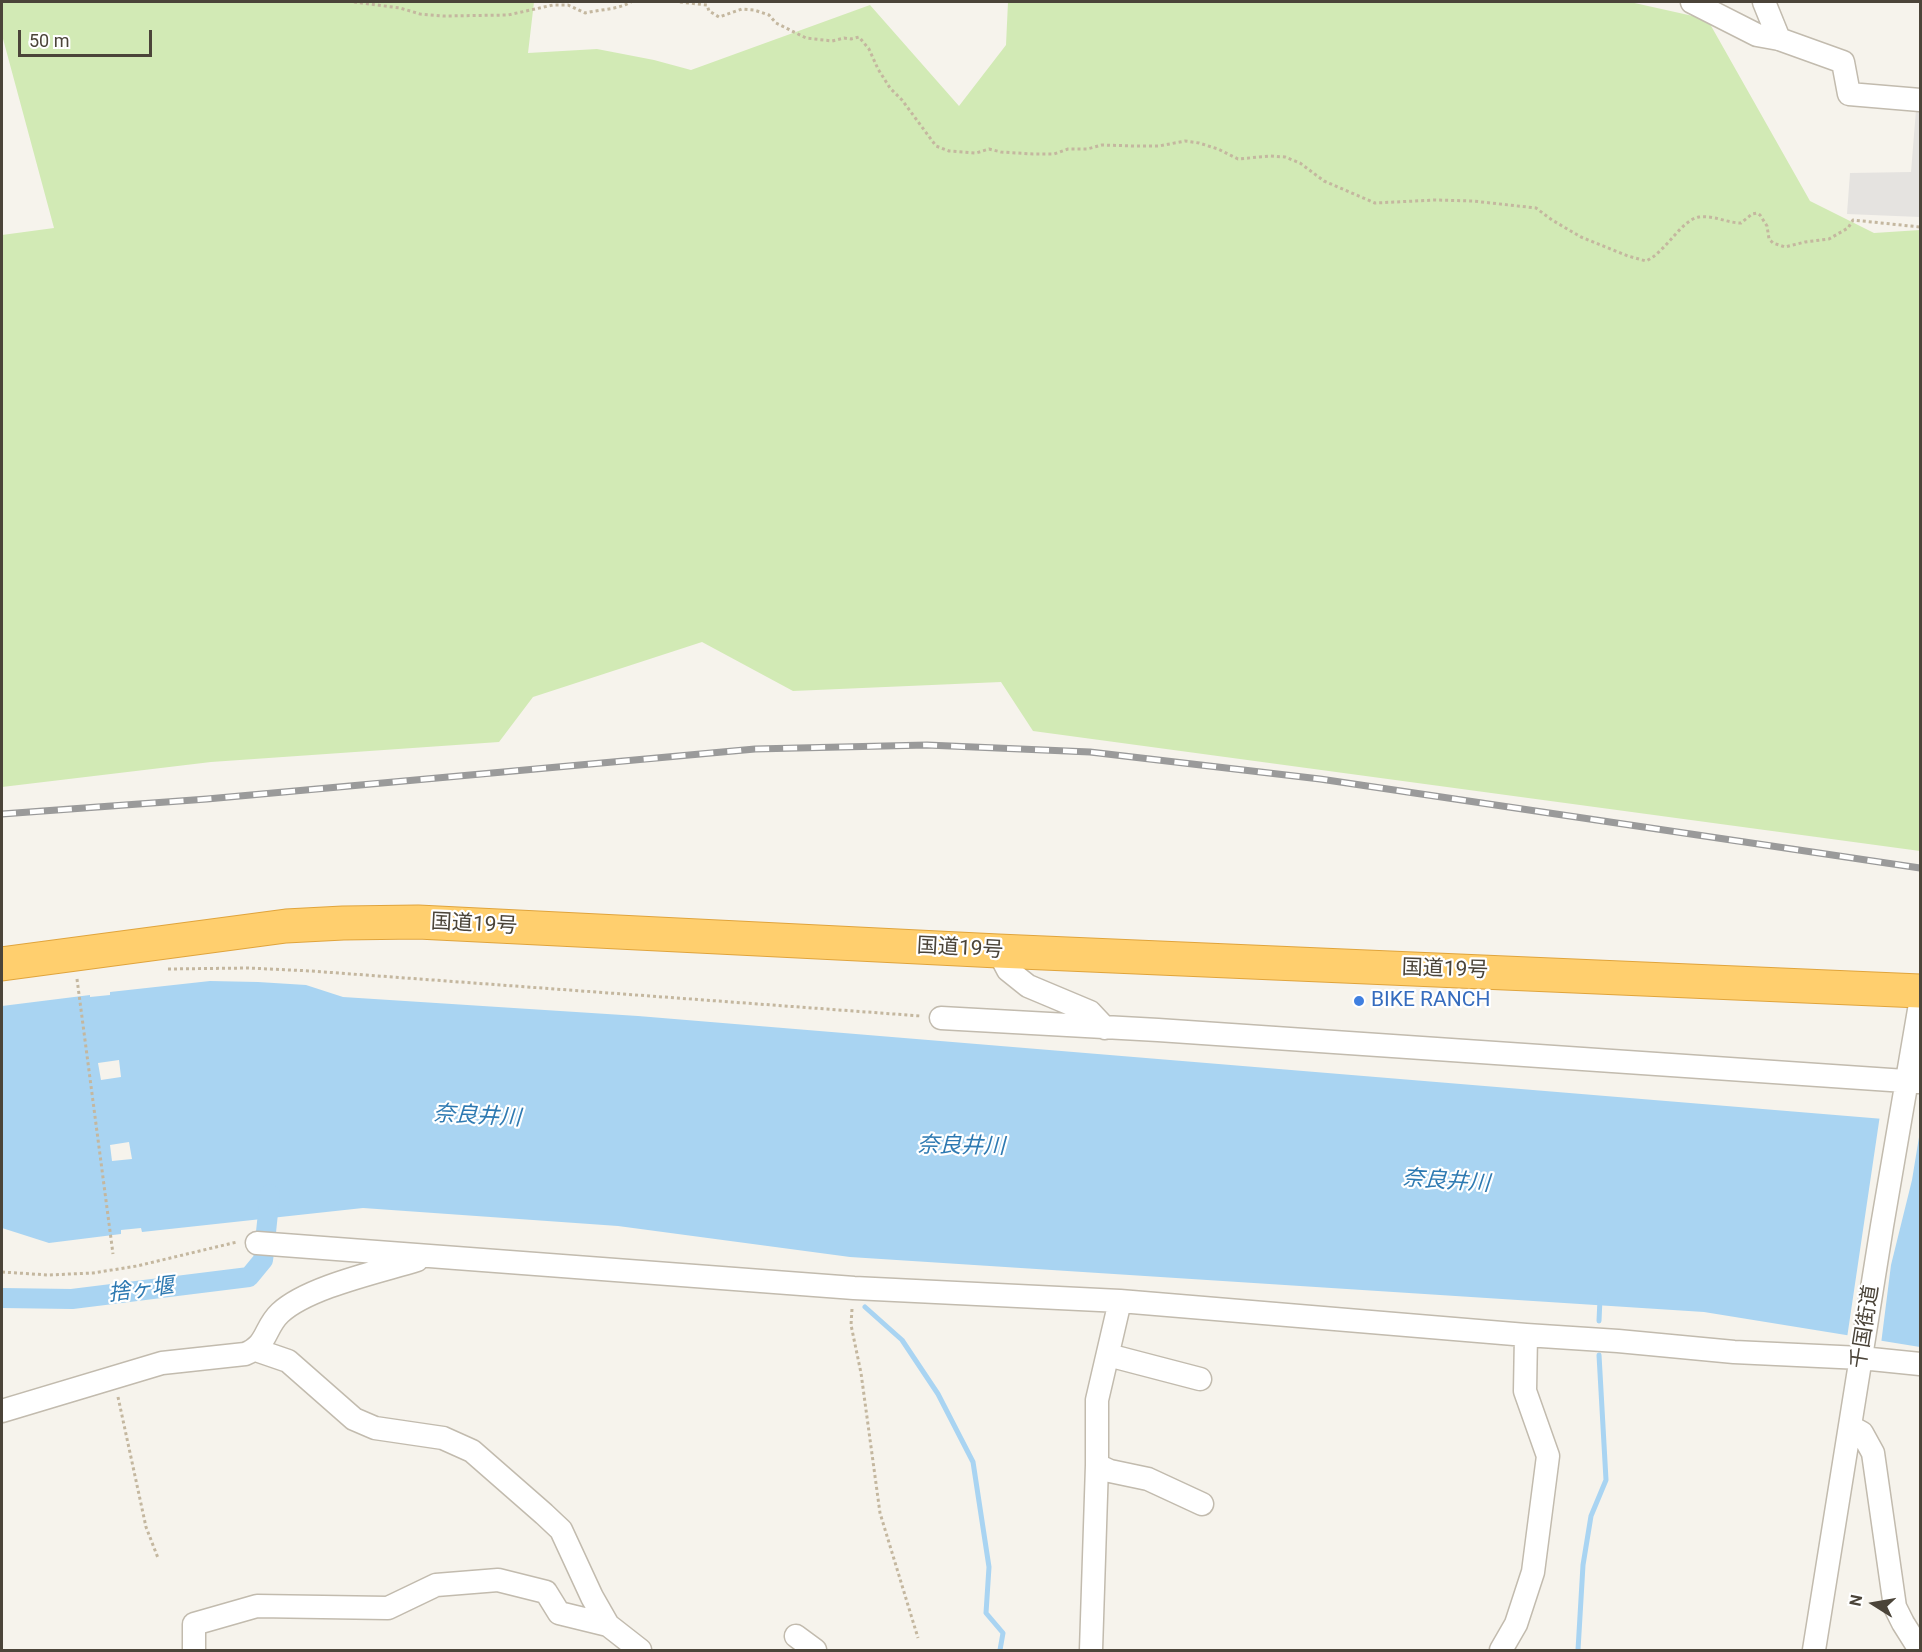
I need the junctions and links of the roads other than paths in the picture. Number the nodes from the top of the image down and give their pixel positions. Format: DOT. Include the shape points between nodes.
graph roads {
  1 [pos="1692,2"];
  2 [pos="1764,2"];
  3 [pos="1779,39"];
  4 [pos="1920,100"];
  5 [pos="998,951"];
  6 [pos="2,964"];
  7 [pos="1920,991"];
  8 [pos="1920,1004"];
  9 [pos="942,1018"];
  10 [pos="1105,1028"];
  11 [pos="1910,1085"];
  12 [pos="257,1243"];
  13 [pos="427,1256"];
  14 [pos="1120,1301"];
  15 [pos="1526,1335"];
  16 [pos="256,1350"];
  17 [pos="1862,1353"];
  18 [pos="1108,1355"];
  19 [pos="1920,1364"];
  20 [pos="1200,1379"];
  21 [pos="2,1411"];
  22 [pos="1851,1427"];
  23 [pos="1097,1465"];
  24 [pos="1202,1504"];
  25 [pos="608,1625"];
  26 [pos="796,1636"];
  27 [pos="1919,1646"];
  28 [pos="194,1650"];
  29 [pos="640,1650"];
  30 [pos="815,1650"];
  31 [pos="1090,1650"];
  32 [pos="1501,1650"];
  33 [pos="1814,1650"];
  1 -- 3 [label="street" via="1756,35"];
  2 -- 3 [label="street"];
  3 -- 4 [label="street" via="1843,63 1849,94"];
  5 -- 6 [label="highway, 国道19号" via="396,923 286,926"];
  5 -- 7 [label="highway, 国道19号"];
  5 -- 10 [label="street" via="1008,970 1028,986 1090,1012"];
  8 -- 11 [label="street, 千国街道"];
  9 -- 10 [label="street"];
  10 -- 11 [label="street"];
  11 -- 17 [label="street, 千国街道"];
  12 -- 13 [label="street"];
  13 -- 14 [label="street" via="854,1288"];
  13 -- 16 [label="street" via="311,1293 279,1314"];
  14 -- 15 [label="street"];
  14 -- 18 [label="street"];
  15 -- 17 [label="street" via="1734,1352"];
  15 -- 32 [label="street" via="1525,1390 1548,1456 1533,1572 1516,1624"];
  16 -- 21 [label="street" via="162,1363"];
  16 -- 25 [label="street" via="288,1360 354,1419 375,1428 443,1438 472,1451 561,1530"];
  17 -- 19 [label="street"];
  17 -- 22 [label="street, 千国街道"];
  18 -- 20 [label="street"];
  18 -- 23 [label="street" via="1097,1400"];
  22 -- 27 [label="street" via="1863,1433 1874,1453 1895,1607"];
  22 -- 33 [label="street, 千国街道"];
  23 -- 24 [label="street" via="1148,1479"];
  23 -- 31 [label="street"];
  25 -- 28 [label="street" via="560,1613 546,1592 498,1580 436,1585 388,1608 257,1606 194,1624"];
  25 -- 29 [label="street"];
  26 -- 30 [label="street"];
}
